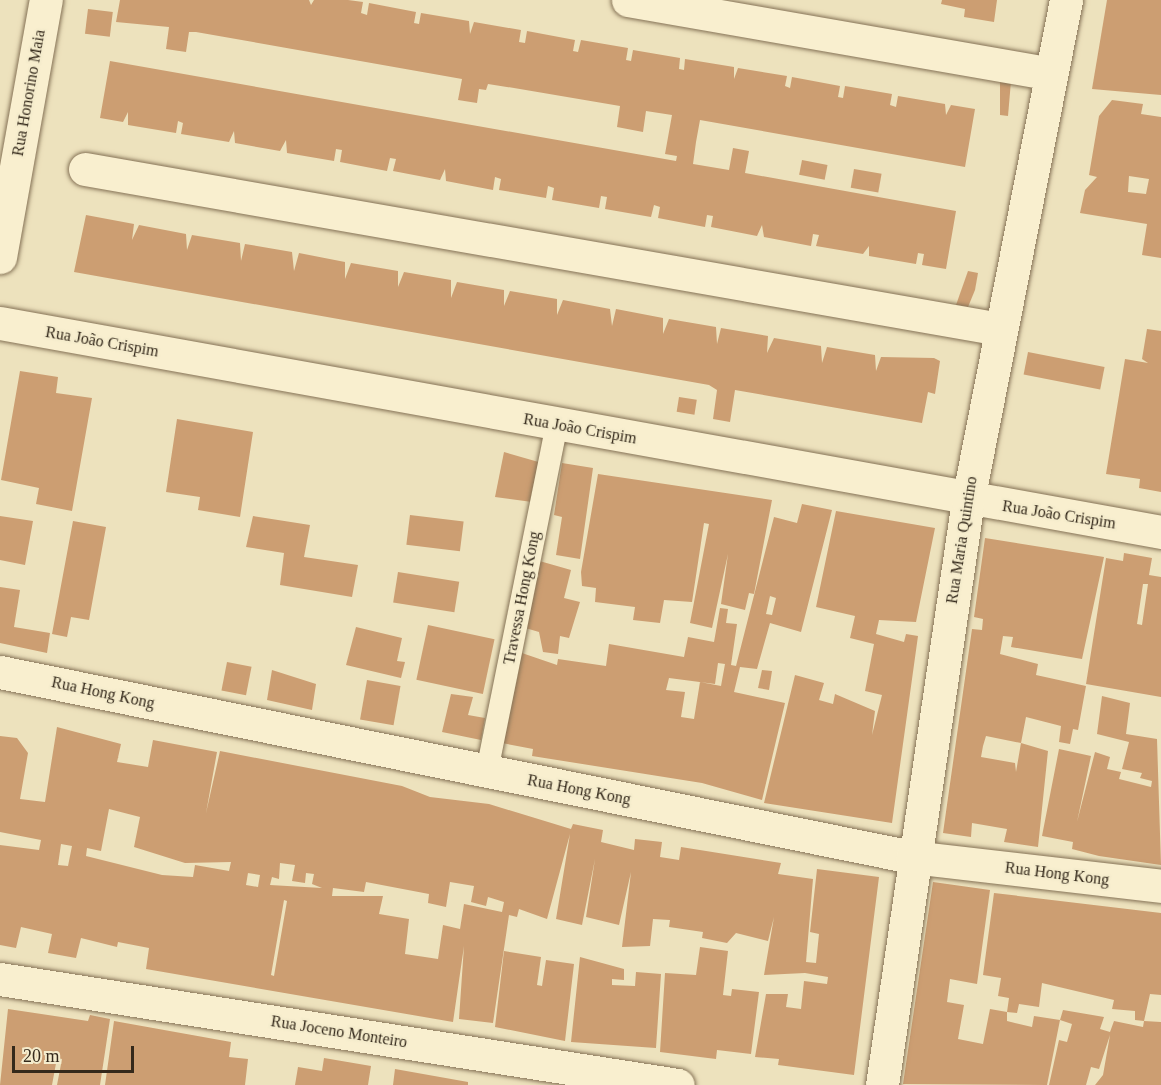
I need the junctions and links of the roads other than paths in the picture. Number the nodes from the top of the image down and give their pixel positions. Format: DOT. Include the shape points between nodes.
graph roads {
  1 [pos="46,0"];
  2 [pos="628,0"];
  3 [pos="1066,0"];
  4 [pos="1051,74"];
  5 [pos="85,169"];
  6 [pos="0,257"];
  7 [pos="0,324"];
  8 [pos="1000,329"];
  9 [pos="556,425"];
  10 [pos="968,500"];
  11 [pos="1161,532"];
  12 [pos="0,672"];
  13 [pos="487,771"];
  14 [pos="912,857"];
  15 [pos="1161,886"];
  16 [pos="0,978"];
  17 [pos="678,1085"];
  18 [pos="882,1085"];
  1 -- 6 [label="street, Rua Honorino Maia"];
  2 -- 4 [label="street"];
  3 -- 4 [label="street, Rua Maria Quintino"];
  4 -- 8 [label="street, Rua Maria Quintino"];
  5 -- 8 [label="street"];
  7 -- 9 [label="street, Rua João Crispim"];
  8 -- 10 [label="street, Rua Maria Quintino"];
  9 -- 10 [label="street, Rua João Crispim"];
  9 -- 13 [label="lane, Travessa Hong Kong"];
  10 -- 11 [label="street, Rua João Crispim"];
  10 -- 14 [label="street, Rua Maria Quintino"];
  12 -- 13 [label="street, Rua Hong Kong"];
  13 -- 14 [label="street, Rua Hong Kong"];
  14 -- 15 [label="street, Rua Hong Kong"];
  14 -- 18 [label="street, Rua Maria Quintino"];
  16 -- 17 [label="street, Rua Joceno Monteiro"];
}
